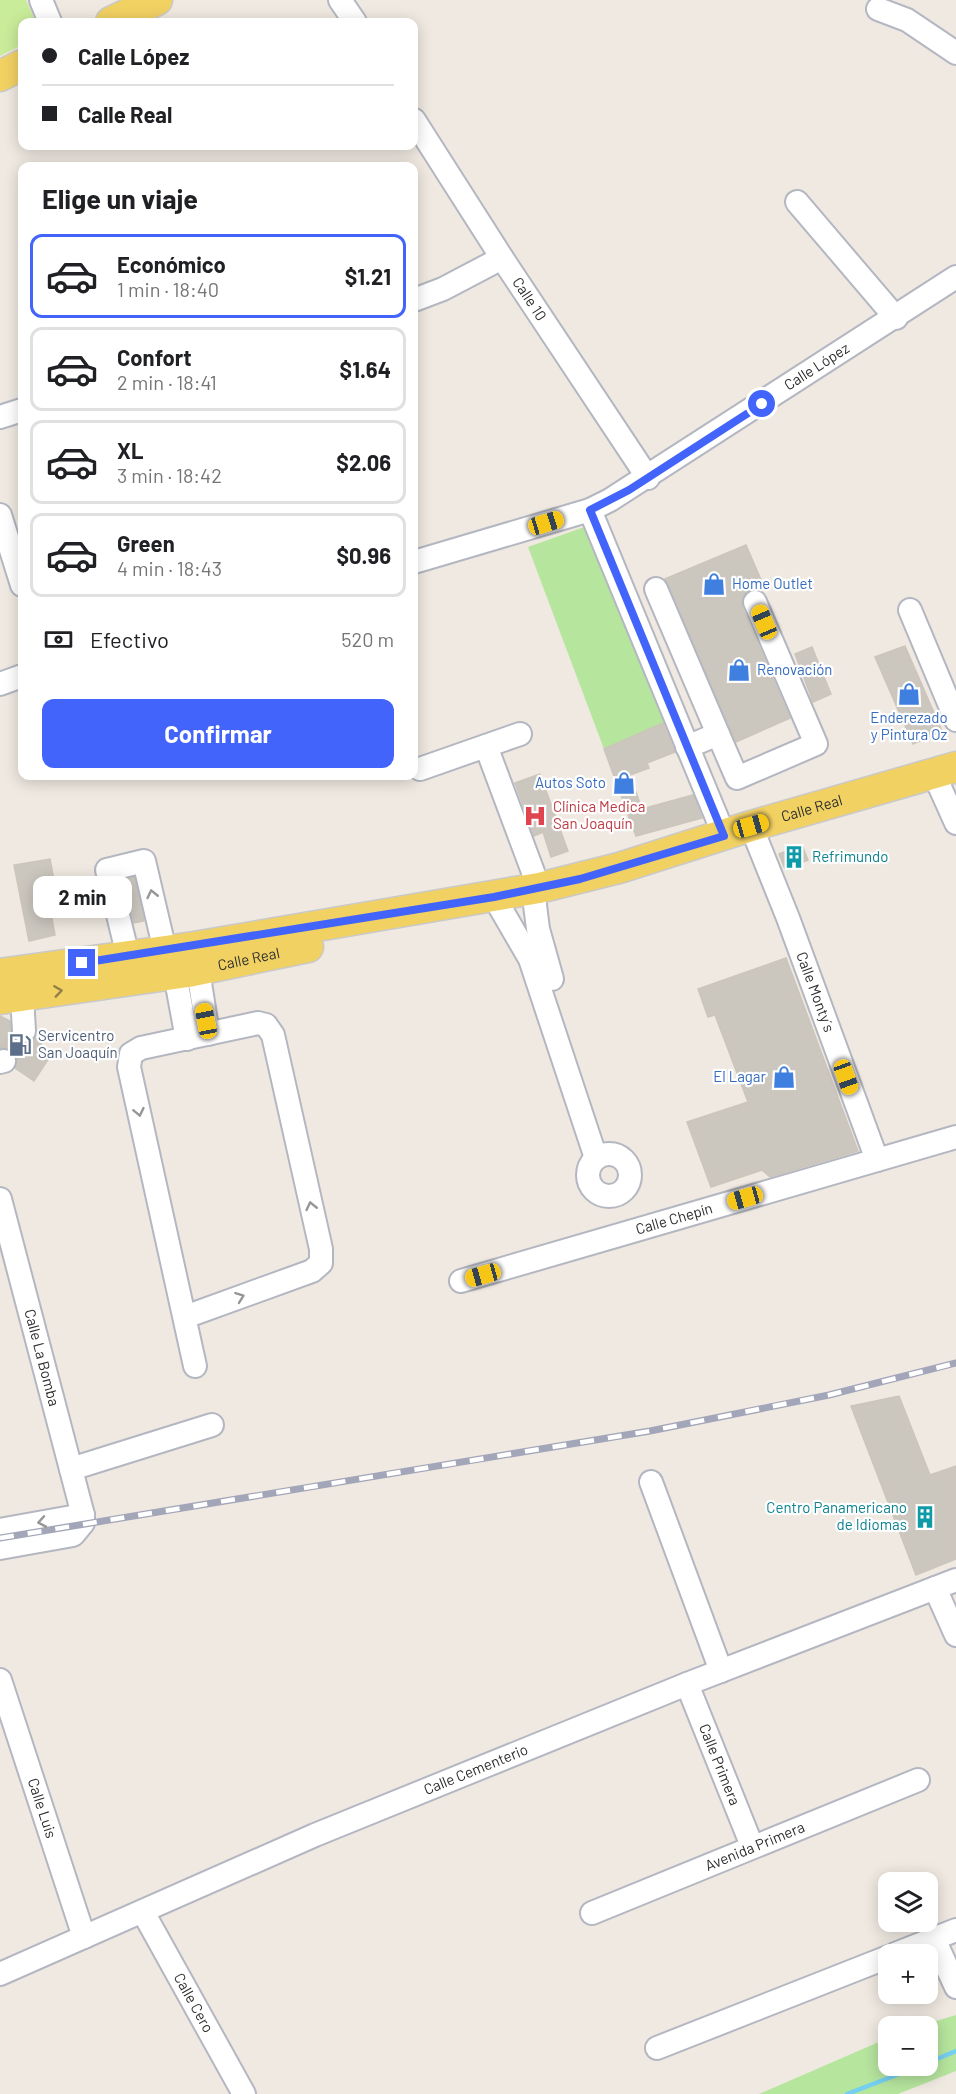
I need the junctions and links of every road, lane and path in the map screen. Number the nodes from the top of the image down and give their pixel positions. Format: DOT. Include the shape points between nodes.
graph roads {
  1 [pos="41,0"];
  2 [pos="340,0"];
  3 [pos="878,9"];
  4 [pos="150,10"];
  5 [pos="48,18"];
  6 [pos="124,18"];
  7 [pos="352,18"];
  8 [pos="956,53"];
  9 [pos="18,67"];
  10 [pos="0,76"];
  11 [pos="418,126"];
  12 [pos="797,202"];
  13 [pos="502,258"];
  14 [pos="956,277"];
  15 [pos="418,298"];
  16 [pos="896,318"];
  17 [pos="18,411"];
  18 [pos="0,417"];
  19 [pos="648,478"];
  20 [pos="590,510"];
  21 [pos="0,515"];
  22 [pos="418,561"];
  23 [pos="18,572"];
  24 [pos="656,589"];
  25 [pos="755,602"];
  26 [pos="910,610"];
  27 [pos="18,677"];
  28 [pos="0,684"];
  29 [pos="956,720"];
  30 [pos="520,734"];
  31 [pos="718,734"];
  32 [pos="486,746"];
  33 [pos="687,747"];
  34 [pos="420,769"];
  35 [pos="945,770"];
  36 [pos="956,823"];
  37 [pos="737,831"];
  38 [pos="536,888"];
  39 [pos="494,897"];
  40 [pos="128,956"];
  41 [pos="537,958"];
  42 [pos="180,965"];
  43 [pos="37,969"];
  44 [pos="0,974"];
  45 [pos="7,994"];
  46 [pos="24,1031"];
  47 [pos="198,1036"];
  48 [pos="956,1137"];
  49 [pos="603,1156"];
  50 [pos="876,1160"];
  51 [pos="0,1199"];
  52 [pos="461,1281"];
  53 [pos="185,1317"];
  54 [pos="195,1366"];
  55 [pos="212,1425"];
  56 [pos="71,1469"];
  57 [pos="651,1482"];
  58 [pos="83,1515"];
  59 [pos="0,1530"];
  60 [pos="0,1548"];
  61 [pos="956,1580"];
  62 [pos="935,1588"];
  63 [pos="956,1635"];
  64 [pos="721,1671"];
  65 [pos="0,1680"];
  66 [pos="687,1684"];
  67 [pos="918,1780"];
  68 [pos="752,1846"];
  69 [pos="143,1912"];
  70 [pos="592,1913"];
  71 [pos="956,1930"];
  72 [pos="84,1936"];
  73 [pos="933,1939"];
  74 [pos="920,1944"];
  75 [pos="878,1961"];
  76 [pos="0,1974"];
  77 [pos="956,1987"];
  78 [pos="657,2048"];
  79 [pos="244,2094"];
  1 -- 5 [label="street"];
  2 -- 7 [label="street"];
  3 -- 8 [label="street" via="926,31"];
  4 -- 6 [label="main road"];
  9 -- 10 [label="main road"];
  11 -- 13 [label="street, Calle 10"];
  12 -- 16 [label="street"];
  13 -- 15 [label="street"];
  13 -- 19 [label="street, Calle 10"];
  14 -- 16 [label="street, Calle López"];
  16 -- 19 [label="street, Calle López"];
  17 -- 18 [label="street"];
  19 -- 20 [label="street, Calle López"];
  20 -- 22 [label="street, Calle López"];
  20 -- 33 [label="street, Calle Monty´s"];
  21 -- 23 [label="street"];
  24 -- 31 [label="street"];
  25 -- 31 [label="street" via="816,744 737,778"];
  26 -- 29 [label="street"];
  27 -- 28 [label="street"];
  30 -- 32 [label="street"];
  31 -- 33 [label="street"];
  32 -- 34 [label="street"];
  32 -- 38 [label="street"];
  33 -- 37 [label="street, Calle Monty´s"];
  35 -- 36 [label="street"];
  35 -- 37 [label="main road, Calle Real"];
  37 -- 38 [label="main road, Calle Real" via="619,868"];
  37 -- 50 [label="street, Calle Monty´s" via="788,918"];
  38 -- 39 [label="main road, Calle Real"];
  38 -- 41 [label="street"];
  39 -- 41 [label="street"];
  39 -- 42 [label="main road, Calle Real"];
  40 -- 42 [label="main road, Calle Real"];
  42 -- 40 [label="street, one-way" via="144,861 107,870"];
  40 -- 43 [label="main road, Calle Real"];
  41 -- 49 [label="street"];
  45 -- 42 [label="main road, Calle Real, one-way"];
  42 -- 47 [label="street"];
  43 -- 44 [label="main road, Calle Real"];
  43 -- 45 [label="main road"];
  45 -- 46 [label="street"];
  47 -- 53 [label="street, one-way" via="141,1048 130,1054 129,1066"];
  53 -- 47 [label="street, one-way" via="312,1271 321,1263 273,1035 266,1025 258,1023"];
  48 -- 50 [label="street, Calle Chepín"];
  50 -- 52 [label="street, Calle Chepín"];
  51 -- 56 [label="street, Calle La Bomba"];
  53 -- 54 [label="street"];
  55 -- 56 [label="street"];
  56 -- 58 [label="street, Calle La Bomba"];
  57 -- 64 [label="street"];
  58 -- 59 [label="street, one-way"];
  58 -- 60 [label="street" via="83,1523 73,1535"];
  61 -- 62 [label="street, Calle Cementerio"];
  62 -- 63 [label="street"];
  62 -- 64 [label="street, Calle Cementerio"];
  64 -- 66 [label="street, Calle Cementerio"];
  65 -- 72 [label="street, Calle Luis"];
  66 -- 68 [label="street, Calle Primera"];
  66 -- 69 [label="street, Calle Cementerio" via="315,1835"];
  67 -- 68 [label="street, Avenida Primera"];
  68 -- 70 [label="street, Avenida Primera"];
  69 -- 72 [label="street, Calle Cementerio"];
  69 -- 79 [label="street, Calle Cero"];
  71 -- 73 [label="street"];
  72 -- 76 [label="street, Calle Cementerio"];
  73 -- 74 [label="street"];
  73 -- 77 [label="street"];
  75 -- 78 [label="street"];
}
